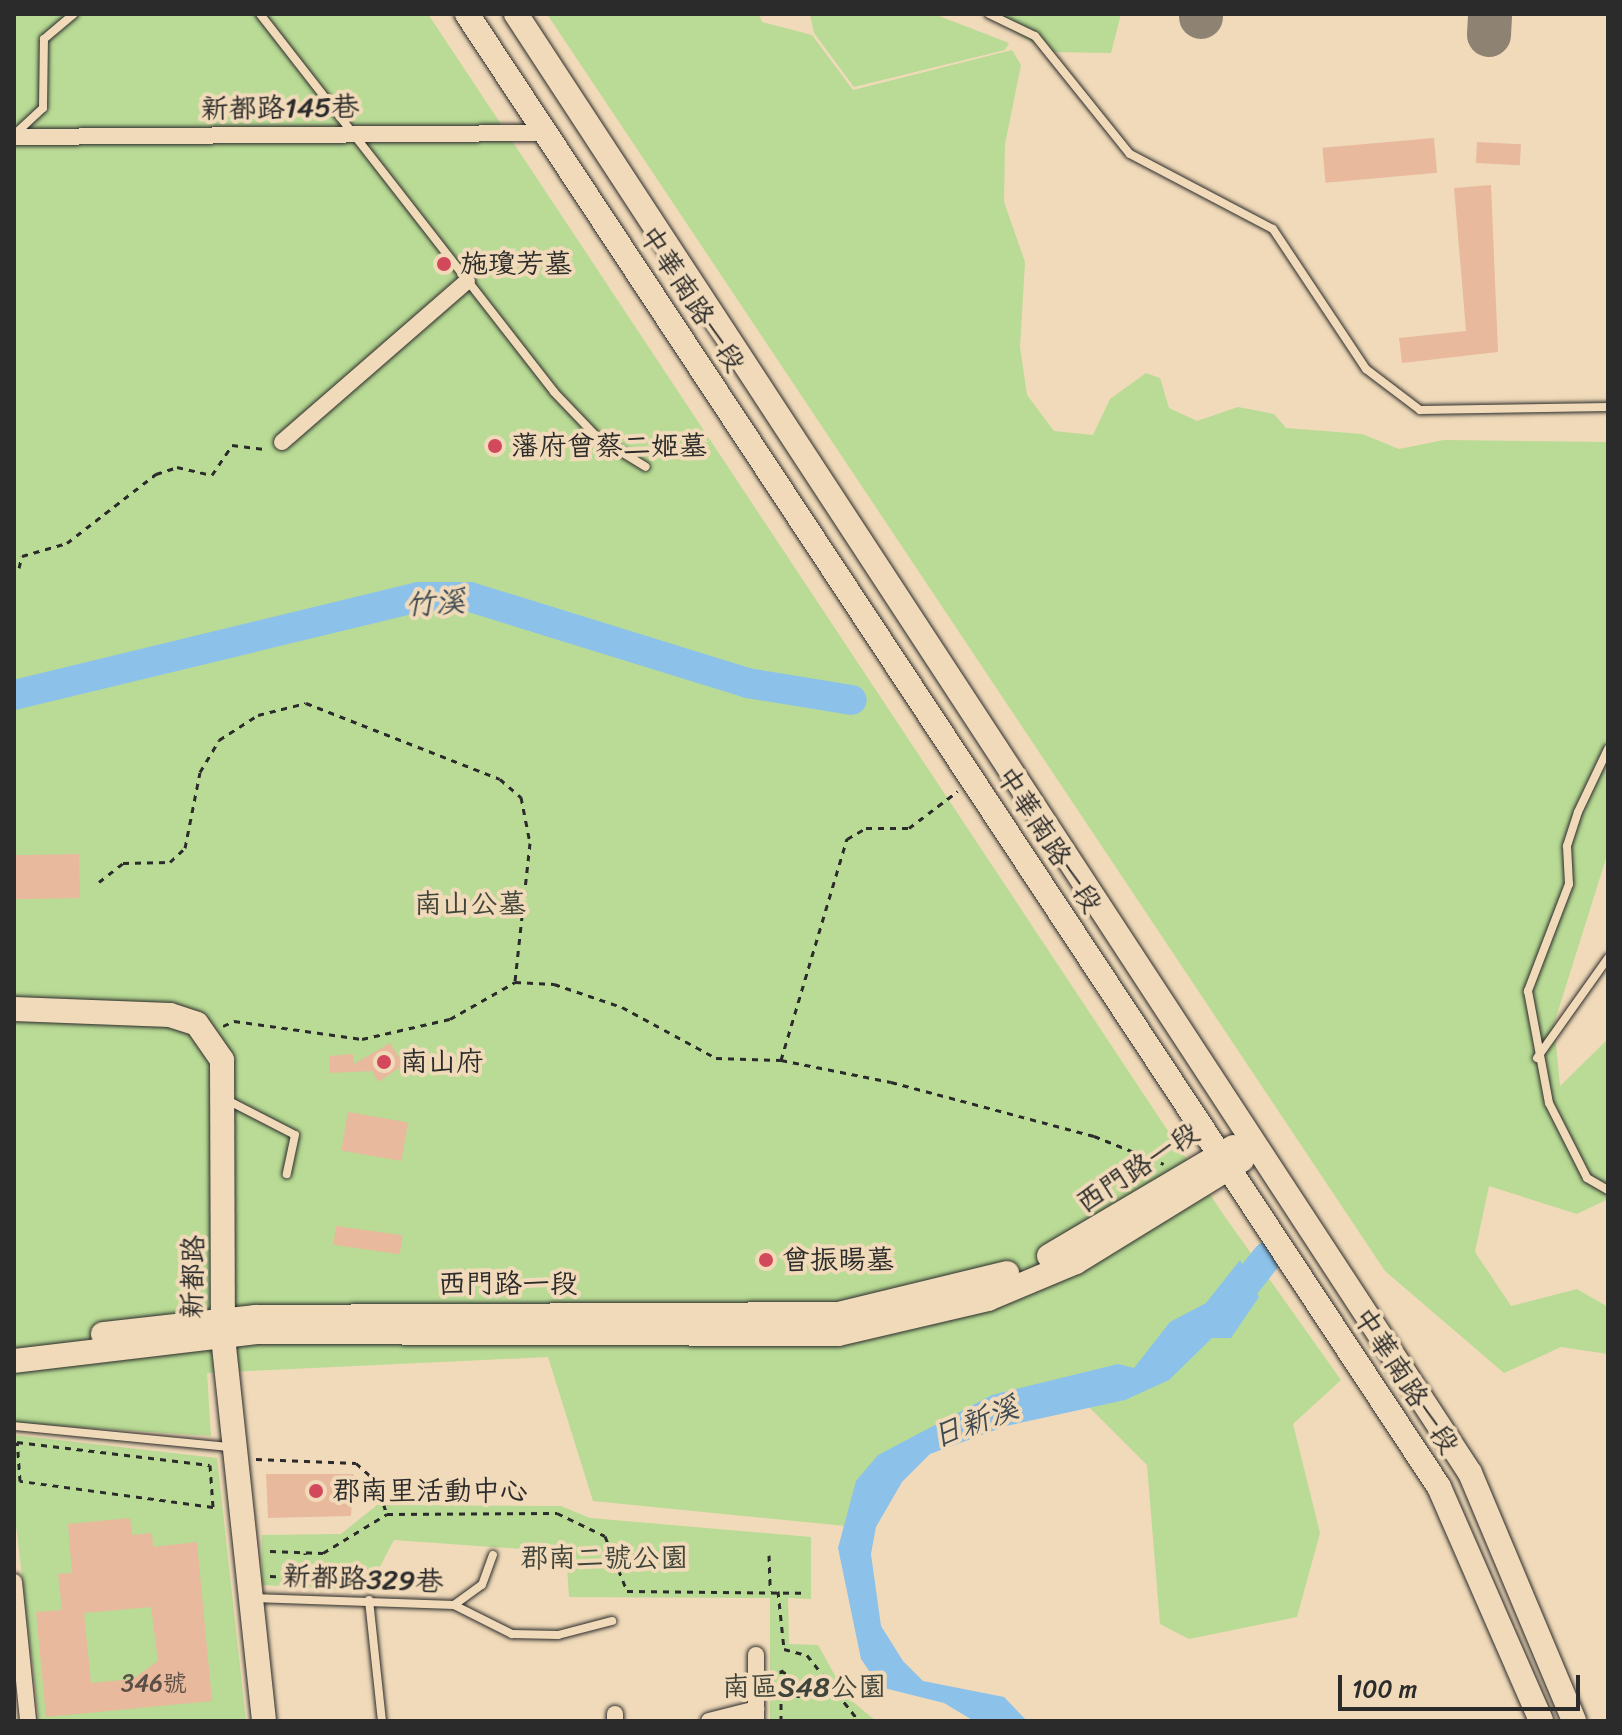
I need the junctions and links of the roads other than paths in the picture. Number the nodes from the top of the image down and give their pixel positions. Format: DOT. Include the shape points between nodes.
graph roads {
  1 [pos="74,14"];
  2 [pos="260,14"];
  3 [pos="467,14"];
  4 [pos="516,14"];
  5 [pos="989,14"];
  6 [pos="351,133"];
  7 [pos="547,133"];
  8 [pos="14,136"];
  9 [pos="467,281"];
  10 [pos="1608,407"];
  11 [pos="282,442"];
  12 [pos="646,467"];
  13 [pos="1608,749"];
  14 [pos="1608,958"];
  15 [pos="14,1009"];
  16 [pos="1537,1059"];
  17 [pos="226,1100"];
  18 [pos="1255,1142"];
  19 [pos="1219,1149"];
  20 [pos="1234,1171"];
  21 [pos="287,1174"];
  22 [pos="1608,1190"];
  23 [pos="222,1328"];
  24 [pos="14,1344"];
  25 [pos="14,1361"];
  26 [pos="14,1426"];
  27 [pos="235,1447"];
  28 [pos="493,1555"];
  29 [pos="14,1582"];
  30 [pos="251,1587"];
  31 [pos="369,1600"];
  32 [pos="454,1605"];
  33 [pos="612,1621"];
  34 [pos="756,1655"];
  35 [pos="756,1715"];
  36 [pos="28,1721"];
  37 [pos="264,1721"];
  38 [pos="382,1721"];
  39 [pos="709,1721"];
  40 [pos="1541,1721"];
  41 [pos="1574,1721"];
  1 -- 8 [label="lane" via="44,39 43,108"];
  2 -- 6 [label="lane"];
  3 -- 7 [label="street, 中華南路一段"];
  4 -- 18 [label="street, 中華南路一段"];
  5 -- 10 [label="lane" via="1035,36 1130,154 1273,229 1366,369 1420,410"];
  6 -- 7 [label="street, 新都路145巷"];
  6 -- 8 [label="street, 新都路145巷"];
  6 -- 9 [label="lane"];
  7 -- 19 [label="street, 中華南路一段"];
  9 -- 11 [label="street"];
  9 -- 12 [label="lane" via="554,392 597,437"];
  13 -- 16 [label="lane" via="1578,812 1567,846 1569,884 1528,991"];
  14 -- 16 [label="lane"];
  15 -- 17 [label="street, 新都路" via="170,1015 207,1033 222,1060"];
  16 -- 22 [label="lane" via="1576,1161"];
  17 -- 21 [label="lane" via="295,1135"];
  17 -- 23 [label="street, 新都路"];
  18 -- 19 [label="street, 西門路一段"];
  18 -- 20 [label="street, 西門路一段"];
  18 -- 41 [label="street, 中華南路一段" via="1470,1473"];
  19 -- 20 [label="street, 中華南路一段"];
  19 -- 23 [label="street, 西門路一段" via="1071,1247 984,1283 898,1305 838,1314"];
  20 -- 23 [label="street, 西門路一段" via="1032,1281 918,1318 838,1334"];
  20 -- 40 [label="street, 中華南路一段" via="1439,1487"];
  23 -- 24 [label="street, 西門路一段"];
  23 -- 25 [label="street, 西門路一段"];
  23 -- 27 [label="street, 新都路"];
  26 -- 27 [label="lane"];
  27 -- 30 [label="street, 新都路"];
  28 -- 32 [label="lane, 新都路329巷" via="482,1585"];
  29 -- 36 [label="street"];
  30 -- 31 [label="lane, 新都路329巷"];
  30 -- 37 [label="street, 新都路"];
  31 -- 32 [label="lane, 新都路329巷"];
  31 -- 38 [label="lane"];
  32 -- 33 [label="lane" via="512,1634 558,1635"];
  34 -- 35 [label="street"];
  35 -- 39 [label="street"];
}
